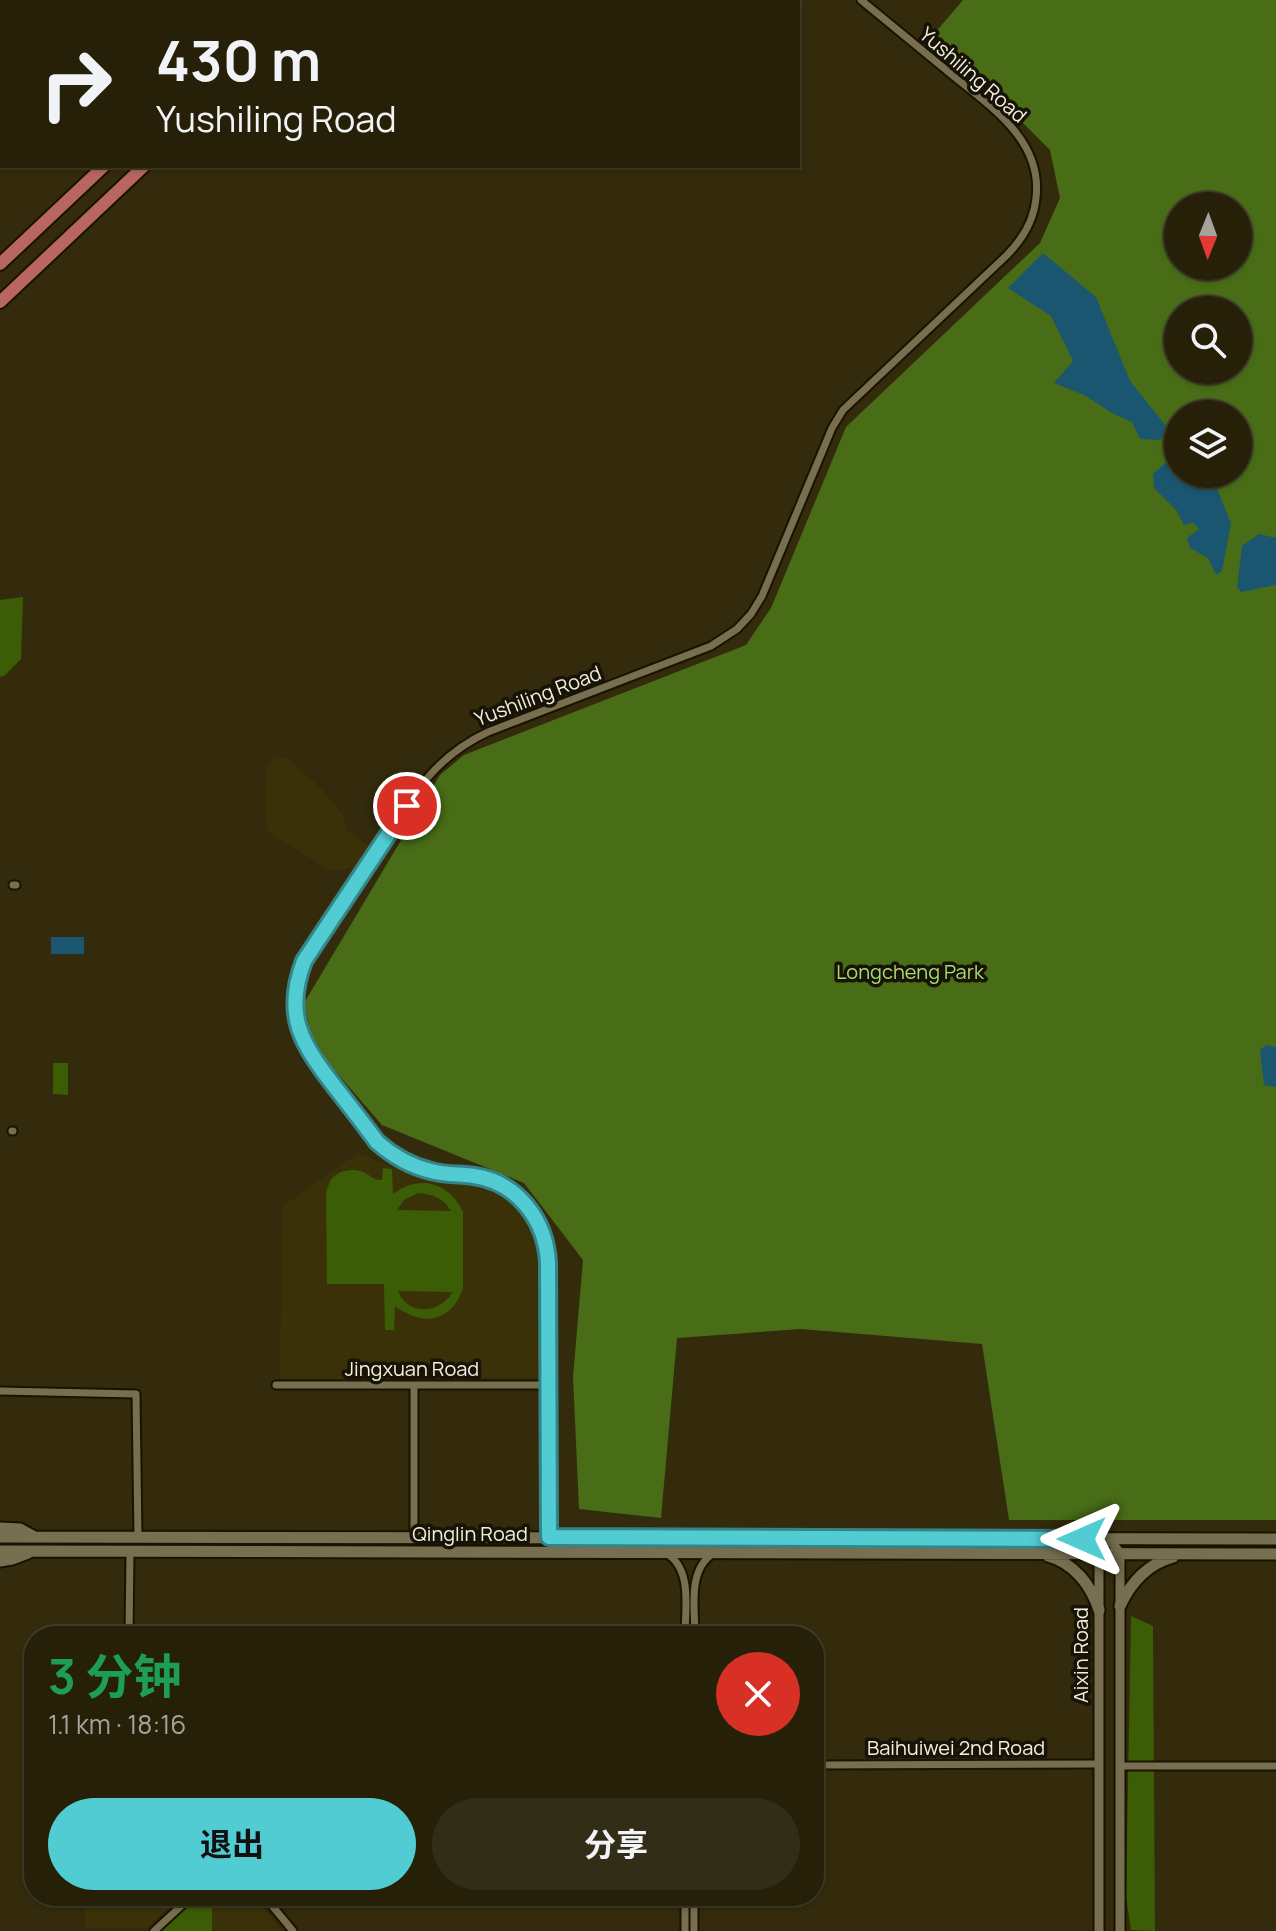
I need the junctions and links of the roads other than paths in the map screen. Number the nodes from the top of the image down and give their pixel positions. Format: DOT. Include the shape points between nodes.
graph roads {
  1 [pos="861,0"];
  2 [pos="102,168"];
  3 [pos="142,168"];
  4 [pos="0,264"];
  5 [pos="0,302"];
  6 [pos="276,1385"];
  7 [pos="414,1385"];
  8 [pos="548,1385"];
  9 [pos="0,1391"];
  10 [pos="0,1528"];
  11 [pos="0,1537"];
  12 [pos="33,1537"];
  13 [pos="84,1537"];
  14 [pos="138,1537"];
  15 [pos="414,1537"];
  16 [pos="549,1537"];
  17 [pos="1109,1539"];
  18 [pos="1276,1539"];
  19 [pos="0,1551"];
  20 [pos="32,1551"];
  21 [pos="60,1551"];
  22 [pos="130,1551"];
  23 [pos="664,1552"];
  24 [pos="715,1552"];
  25 [pos="1036,1553"];
  26 [pos="1099,1553"];
  27 [pos="1120,1553"];
  28 [pos="1187,1553"];
  29 [pos="1276,1554"];
  30 [pos="0,1561"];
  31 [pos="1120,1606"];
  32 [pos="1099,1610"];
  33 [pos="129,1626"];
  34 [pos="685,1626"];
  35 [pos="695,1626"];
  36 [pos="1099,1764"];
  37 [pos="824,1765"];
  38 [pos="1120,1766"];
  39 [pos="1276,1766"];
  40 [pos="181,1906"];
  41 [pos="272,1906"];
  42 [pos="685,1906"];
  43 [pos="694,1906"];
  44 [pos="154,1931"];
  45 [pos="293,1931"];
  46 [pos="685,1931"];
  47 [pos="694,1931"];
  48 [pos="1099,1931"];
  49 [pos="1120,1931"];
  1 -- 8 [label="street, Yushiling Road" via="997,112 1020,138 1037,180 1026,231 843,410 762,596 744,622 711,646 488,732 446,757 422,784 309,952 298,980 296,1011 304,1041 377,1142 419,1168 494,1182 520,1198 533,1214 548,1252"];
  2 -- 4 [label="main road"];
  3 -- 5 [label="main road"];
  6 -- 7 [label="street, Jingxuan Road"];
  7 -- 8 [label="street, Jingxuan Road"];
  7 -- 15 [label="street"];
  8 -- 16 [label="street, Yushiling Road"];
  9 -- 14 [label="street" via="136,1394"];
  10 -- 12 [label="main road" via="20,1529"];
  11 -- 12 [label="main road, Qinglin Road"];
  12 -- 13 [label="main road, Qinglin Road"];
  13 -- 14 [label="main road, Qinglin Road"];
  13 -- 21 [label="main road" via="44,1544"];
  14 -- 15 [label="main road, Qinglin Road"];
  15 -- 16 [label="main road, Qinglin Road"];
  16 -- 17 [label="main road, Qinglin Road"];
  17 -- 18 [label="main road, Qinglin Road"];
  17 -- 26 [label="street"];
  17 -- 27 [label="street"];
  19 -- 20 [label="main road, Qinglin Road"];
  20 -- 21 [label="main road, Qinglin Road"];
  20 -- 30 [label="main road"];
  21 -- 22 [label="main road, Qinglin Road"];
  22 -- 23 [label="main road, Qinglin Road"];
  22 -- 33 [label="street"];
  23 -- 24 [label="main road, Qinglin Road"];
  23 -- 34 [label="street" via="684,1576"];
  24 -- 25 [label="main road, Qinglin Road"];
  24 -- 35 [label="street" via="696,1577"];
  25 -- 26 [label="main road, Qinglin Road"];
  25 -- 32 [label="main road" via="1070,1566"];
  26 -- 27 [label="main road, Qinglin Road"];
  26 -- 32 [label="street, Aixin Road"];
  27 -- 28 [label="main road, Qinglin Road"];
  27 -- 31 [label="street, Aixin Road"];
  28 -- 29 [label="main road, Qinglin Road"];
  28 -- 31 [label="main road" via="1153,1565"];
  31 -- 38 [label="street, Aixin Road"];
  32 -- 36 [label="street, Aixin Road"];
  36 -- 37 [label="street, Baihuiwei 2nd Road"];
  36 -- 48 [label="street, Aixin Road"];
  38 -- 39 [label="street"];
  38 -- 49 [label="street, Aixin Road"];
  40 -- 44 [label="street"];
  41 -- 45 [label="street"];
  42 -- 46 [label="street"];
  43 -- 47 [label="street"];
}
